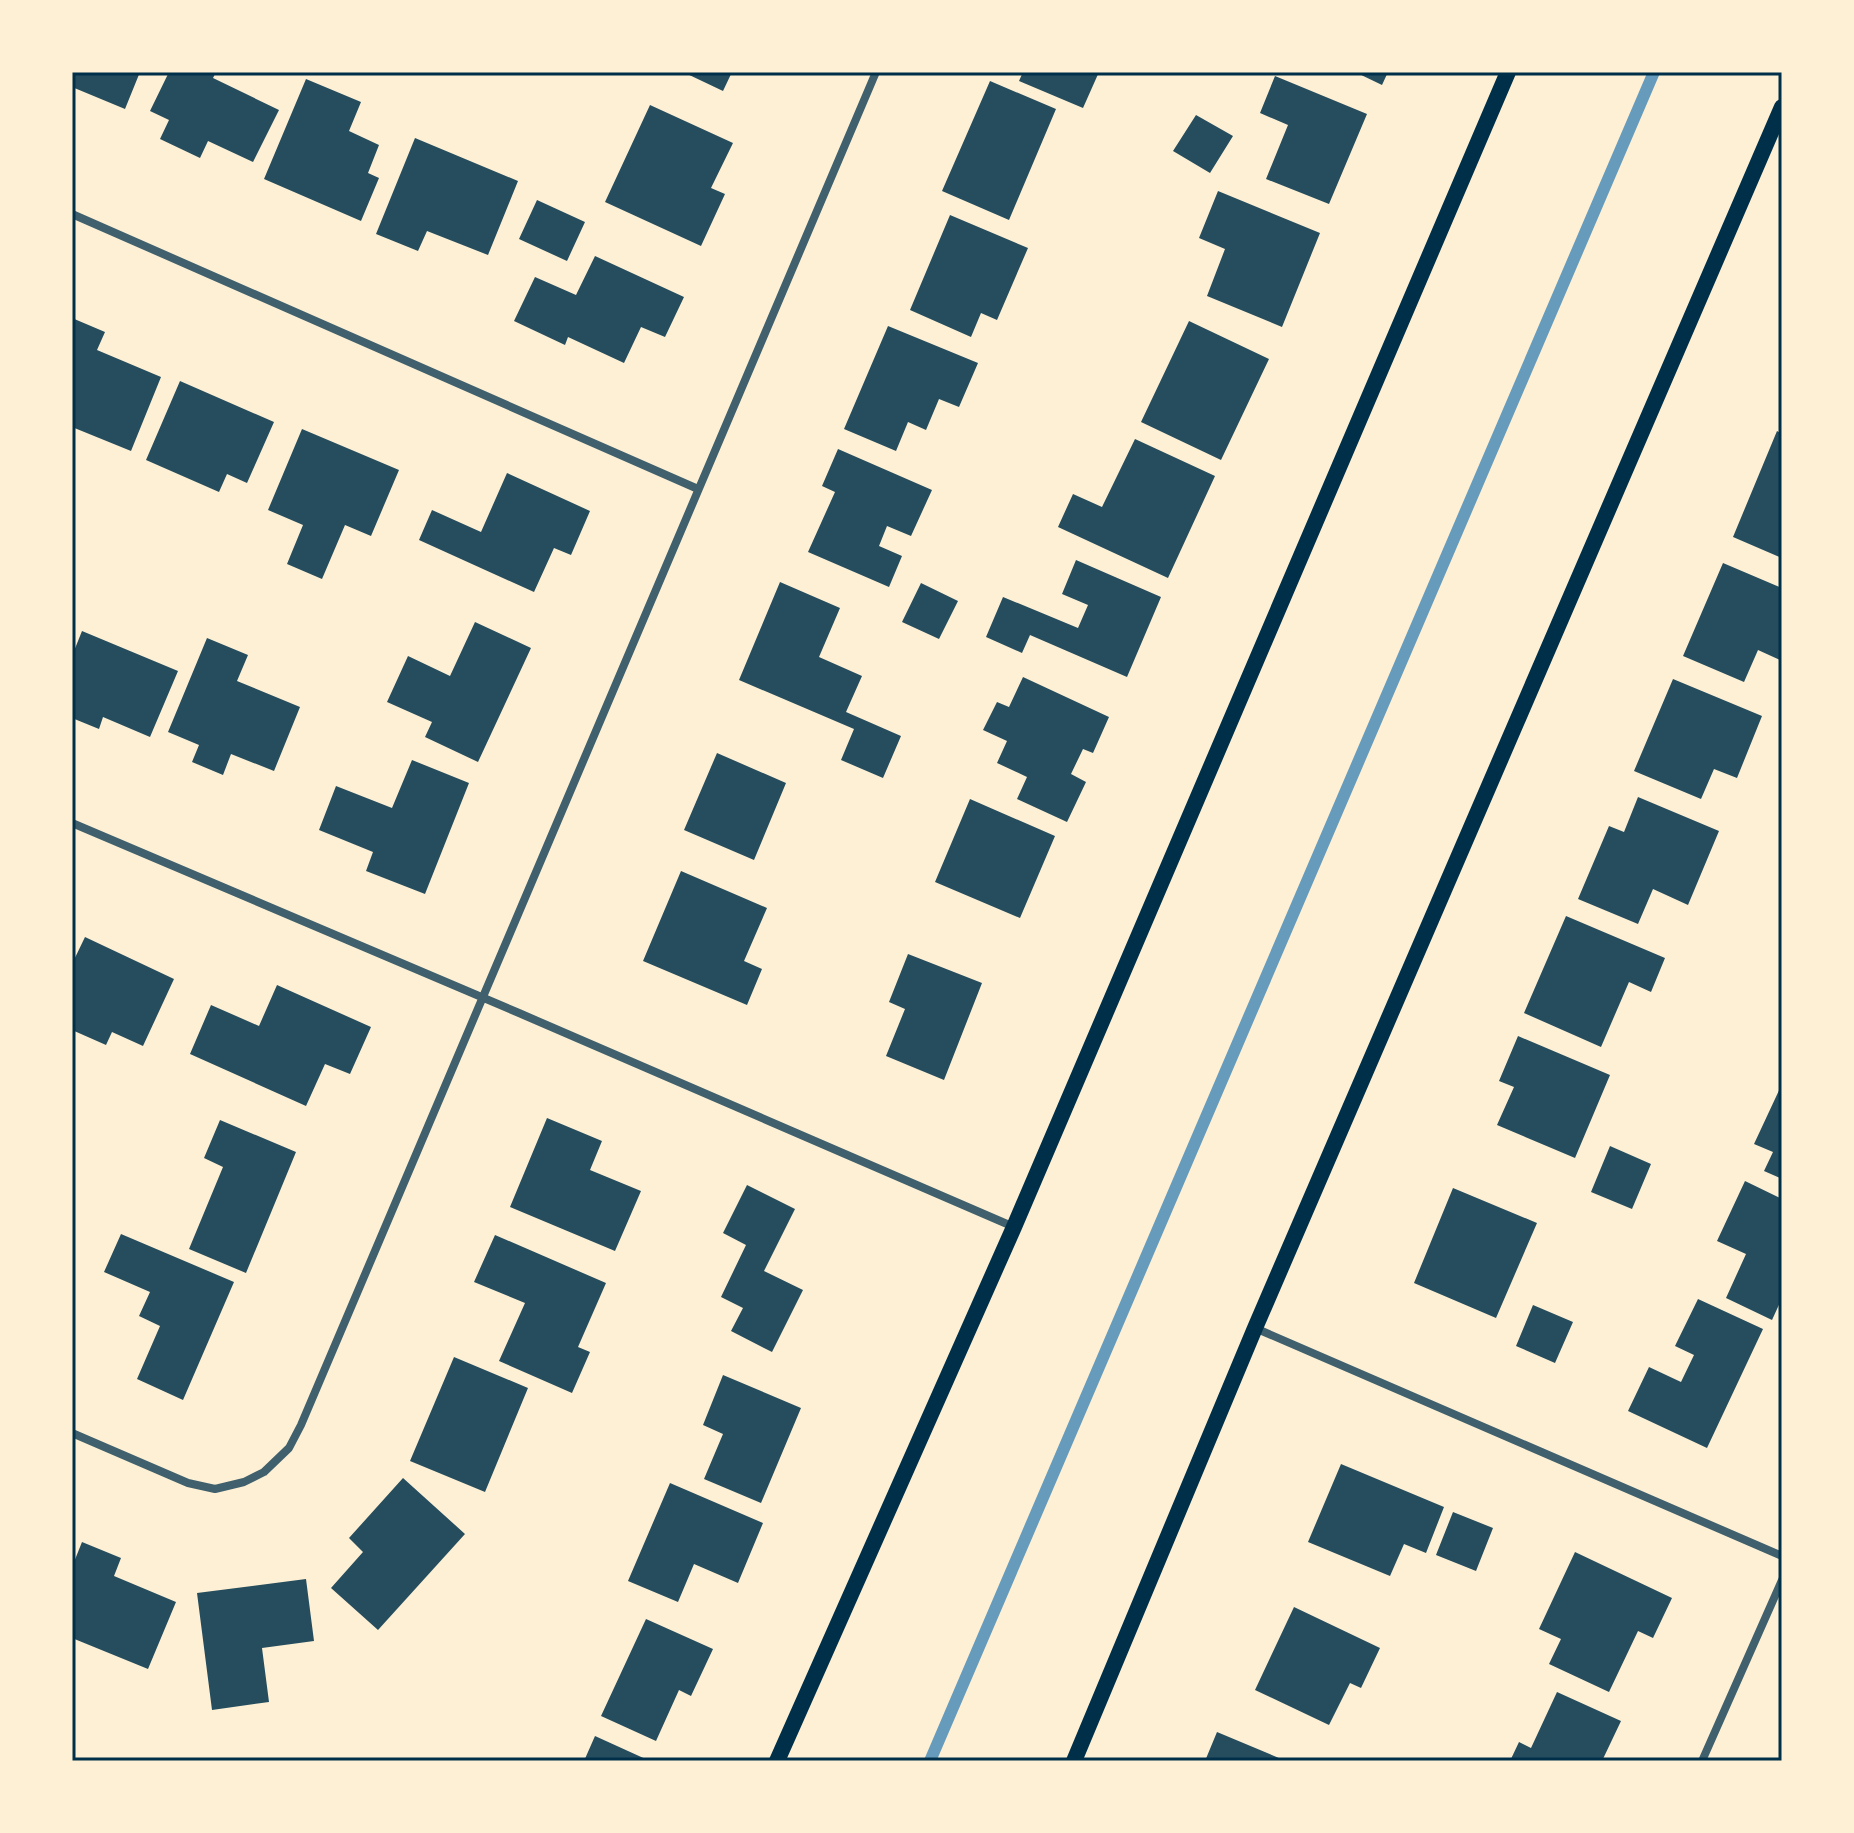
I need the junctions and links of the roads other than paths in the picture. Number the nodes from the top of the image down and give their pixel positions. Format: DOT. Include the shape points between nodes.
graph roads {
  1 [pos="876,72"];
  2 [pos="1508,72"];
  3 [pos="1782,107"];
  4 [pos="72,214"];
  5 [pos="698,489"];
  6 [pos="72,823"];
  7 [pos="482,997"];
  8 [pos="1014,1227"];
  9 [pos="1255,1328"];
  10 [pos="72,1433"];
  11 [pos="1782,1556"];
  12 [pos="1782,1580"];
  13 [pos="777,1761"];
  14 [pos="1074,1761"];
  15 [pos="1702,1761"];
  1 -- 5 [label="street"];
  2 -- 8 [label="main road"];
  3 -- 9 [label="main road"];
  4 -- 5 [label="street"];
  5 -- 7 [label="street"];
  6 -- 7 [label="street"];
  7 -- 8 [label="street"];
  7 -- 10 [label="street" via="289,1448 264,1472 215,1489 188,1483"];
  8 -- 13 [label="main road"];
  9 -- 11 [label="street"];
  9 -- 14 [label="main road"];
  12 -- 15 [label="street"];
}
